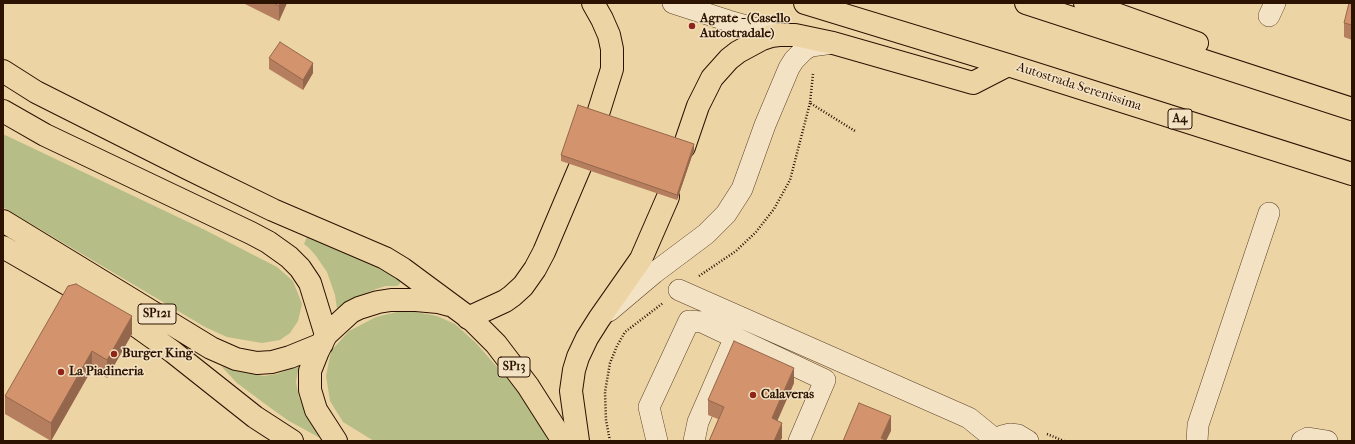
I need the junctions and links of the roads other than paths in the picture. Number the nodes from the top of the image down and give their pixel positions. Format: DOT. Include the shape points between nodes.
graph roads {
  1 [pos="593,3"];
  2 [pos="673,3"];
  3 [pos="806,3"];
  4 [pos="1026,3"];
  5 [pos="1085,3"];
  6 [pos="779,35"];
  7 [pos="833,43"];
  8 [pos="1008,65"];
  9 [pos="3,71"];
  10 [pos="1352,99"];
  11 [pos="1352,109"];
  12 [pos="3,111"];
  13 [pos="597,117"];
  14 [pos="684,147"];
  15 [pos="580,167"];
  16 [pos="1352,174"];
  17 [pos="668,197"];
  18 [pos="1269,213"];
  19 [pos="3,221"];
  20 [pos="3,231"];
  21 [pos="3,248"];
  22 [pos="56,253"];
  23 [pos="679,290"];
  24 [pos="460,312"];
  25 [pos="599,319"];
  26 [pos="735,337"];
  27 [pos="324,339"];
  28 [pos="995,440"];
  29 [pos="292,441"];
  30 [pos="336,441"];
  31 [pos="563,441"];
  32 [pos="578,441"];
  33 [pos="657,441"];
  34 [pos="694,441"];
  35 [pos="799,441"];
  36 [pos="1028,441"];
  37 [pos="1197,441"];
  38 [pos="1302,441"];
  39 [pos="1327,441"];
  1 -- 13 [label="main road" via="609,35 612,49 612,70"];
  2 -- 6 [label="lane"];
  3 -- 8 [label="main road, Autostrada Serenissima / A4"];
  4 -- 11 [label="main road"];
  5 -- 10 [label="main road"];
  6 -- 7 [label="main road" via="802,36"];
  6 -- 14 [label="main road" via="762,39 747,47 721,68 705,91"];
  7 -- 8 [label="main road" via="973,83"];
  7 -- 25 [label="lane" via="811,46 794,60 765,125 742,189 726,214 706,234"];
  8 -- 16 [label="main road, Autostrada Serenissima / A4"];
  9 -- 24 [label="main road" via="36,92 188,169 273,210 385,258 422,282"];
  12 -- 27 [label="main road" via="45,135 268,242 289,257 310,283"];
  15 -- 24 [label="main road" via="544,252 523,286 505,301"];
  17 -- 25 [label="main road" via="640,259"];
  18 -- 37 [label="lane" via="1198,425"];
  19 -- 22 [label="main road, SP121"];
  20 -- 22 [label="main road" via="35,249"];
  21 -- 29 [label="main road, SP121" via="131,322 254,417"];
  22 -- 27 [label="main road, SP121" via="211,348 236,359 257,363 272,362 290,357"];
  23 -- 28 [label="lane" via="969,418"];
  24 -- 27 [label="main road, SP13" via="438,302 378,302 351,312"];
  24 -- 31 [label="main road, SP13" via="490,337 505,355"];
  25 -- 32 [label="main road" via="587,338 574,370 571,391"];
  26 -- 33 [label="lane" via="702,322 689,321 649,407"];
  26 -- 34 [label="lane" via="698,422"];
  26 -- 35 [label="lane" via="825,380"];
  27 -- 30 [label="main road, SP13" via="310,371 310,390 316,410"];
  28 -- 36 [label="lane" via="1010,434"];
  38 -- 39 [label="lane" via="1308,438"];
}
